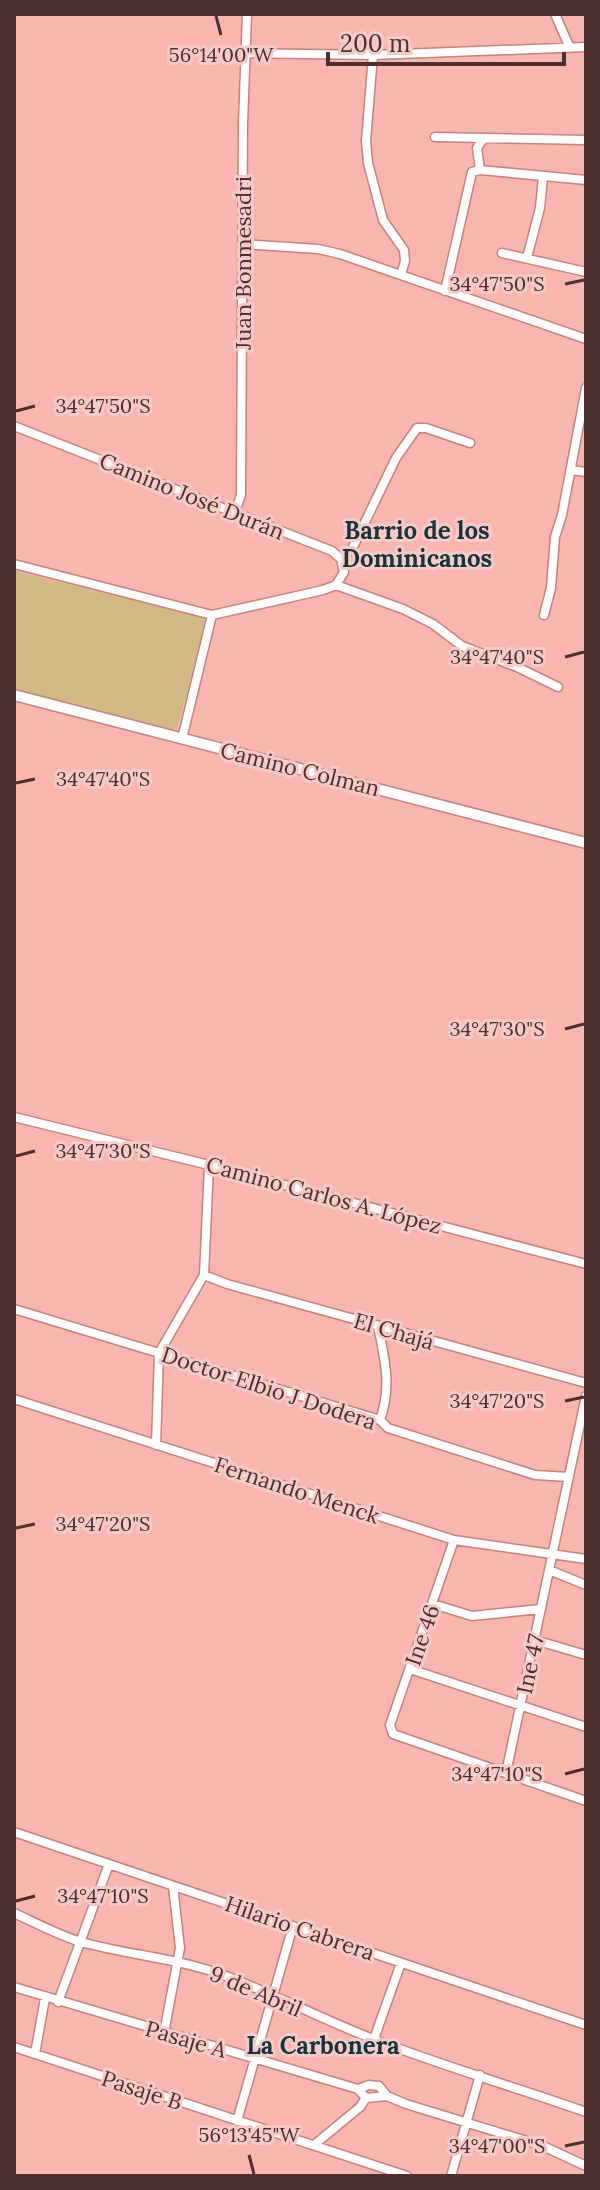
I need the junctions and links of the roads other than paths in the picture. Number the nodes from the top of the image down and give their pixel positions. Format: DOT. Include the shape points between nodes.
graph roads {
  1 [pos="247,14"];
  2 [pos="555,14"];
  3 [pos="586,47"];
  4 [pos="570,48"];
  5 [pos="246,53"];
  6 [pos="373,55"];
  7 [pos="435,137"];
  8 [pos="462,137"];
  9 [pos="484,138"];
  10 [pos="586,140"];
  11 [pos="477,148"];
  12 [pos="476,171"];
  13 [pos="543,177"];
  14 [pos="586,180"];
  15 [pos="242,244"];
  16 [pos="502,253"];
  17 [pos="527,258"];
  18 [pos="586,272"];
  19 [pos="401,275"];
  20 [pos="445,291"];
  21 [pos="586,339"];
  22 [pos="586,388"];
  23 [pos="14,426"];
  24 [pos="470,443"];
  25 [pos="571,470"];
  26 [pos="586,472"];
  27 [pos="235,512"];
  28 [pos="341,559"];
  29 [pos="14,564"];
  30 [pos="336,585"];
  31 [pos="212,615"];
  32 [pos="544,615"];
  33 [pos="558,687"];
  34 [pos="14,695"];
  35 [pos="182,739"];
  36 [pos="586,843"];
  37 [pos="14,1117"];
  38 [pos="209,1165"];
  39 [pos="586,1264"];
  40 [pos="204,1275"];
  41 [pos="14,1309"];
  42 [pos="378,1326"];
  43 [pos="159,1353"];
  44 [pos="586,1383"];
  45 [pos="586,1396"];
  46 [pos="14,1399"];
  47 [pos="380,1420"];
  48 [pos="156,1445"];
  49 [pos="569,1477"];
  50 [pos="454,1540"];
  51 [pos="554,1554"];
  52 [pos="586,1559"];
  53 [pos="549,1570"];
  54 [pos="586,1585"];
  55 [pos="433,1604"];
  56 [pos="541,1609"];
  57 [pos="535,1640"];
  58 [pos="586,1655"];
  59 [pos="410,1669"];
  60 [pos="521,1706"];
  61 [pos="586,1727"];
  62 [pos="506,1773"];
  63 [pos="586,1801"];
  64 [pos="14,1832"];
  65 [pos="109,1864"];
  66 [pos="173,1886"];
  67 [pos="14,1913"];
  68 [pos="293,1926"];
  69 [pos="78,1941"];
  70 [pos="179,1962"];
  71 [pos="401,1963"];
  72 [pos="14,1987"];
  73 [pos="273,1996"];
  74 [pos="45,1998"];
  75 [pos="58,2002"];
  76 [pos="586,2025"];
  77 [pos="164,2033"];
  78 [pos="374,2039"];
  79 [pos="14,2047"];
  80 [pos="35,2054"];
  81 [pos="255,2059"];
  82 [pos="480,2075"];
  83 [pos="358,2089"];
  84 [pos="387,2096"];
  85 [pos="366,2098"];
  86 [pos="586,2112"];
  87 [pos="237,2121"];
  88 [pos="466,2122"];
  89 [pos="314,2145"];
  90 [pos="586,2166"];
  91 [pos="407,2176"];
  92 [pos="451,2176"];
  1 -- 5 [label="street, Juan Bonmesadri"];
  2 -- 4 [label="street"];
  3 -- 4 [label="street"];
  4 -- 6 [label="street"];
  5 -- 6 [label="street"];
  5 -- 15 [label="street, Juan Bonmesadri"];
  6 -- 19 [label="street" via="366,141 369,172 386,226 404,250"];
  7 -- 8 [label="street"];
  8 -- 9 [label="street"];
  8 -- 11 [label="street"];
  9 -- 10 [label="street"];
  9 -- 11 [label="street"];
  11 -- 12 [label="street"];
  12 -- 13 [label="street"];
  12 -- 20 [label="street"];
  13 -- 14 [label="street"];
  13 -- 17 [label="street"];
  15 -- 19 [label="street" via="318,249"];
  15 -- 27 [label="street, Juan Bonmesadri" via="241,495"];
  16 -- 17 [label="street"];
  17 -- 18 [label="street"];
  19 -- 20 [label="street"];
  20 -- 21 [label="street"];
  22 -- 25 [label="street"];
  23 -- 27 [label="street, Camino José Durán"];
  24 -- 28 [label="street" via="417,428 396,458 352,549"];
  25 -- 26 [label="street"];
  25 -- 32 [label="street"];
  27 -- 28 [label="street, Camino José Durán"];
  28 -- 30 [label="street" via="344,572"];
  29 -- 31 [label="street"];
  30 -- 31 [label="street"];
  30 -- 33 [label="street" via="403,609 462,646"];
  31 -- 35 [label="street"];
  34 -- 35 [label="street, Camino Colman"];
  35 -- 36 [label="street, Camino Colman"];
  37 -- 38 [label="street, Camino Carlos A. López"];
  38 -- 39 [label="street, Camino Carlos A. López"];
  38 -- 40 [label="street"];
  40 -- 42 [label="street, El Chajá"];
  40 -- 43 [label="street"];
  41 -- 43 [label="street, Doctor Elbio J Dodera"];
  42 -- 44 [label="street, El Chajá"];
  42 -- 47 [label="street" via="388,1394"];
  43 -- 47 [label="street, Doctor Elbio J Dodera"];
  43 -- 48 [label="street"];
  45 -- 49 [label="street, Ine 47"];
  46 -- 48 [label="street, Fernando Menck"];
  47 -- 49 [label="street, Doctor Elbio J Dodera" via="388,1428 535,1475"];
  48 -- 50 [label="street, Fernando Menck"];
  49 -- 51 [label="street, Ine 47"];
  50 -- 51 [label="street, Fernando Menck"];
  50 -- 55 [label="street, Ine 46"];
  51 -- 52 [label="street, Fernando Menck"];
  51 -- 53 [label="street, Ine 47"];
  53 -- 54 [label="street"];
  53 -- 56 [label="street, Ine 47"];
  55 -- 56 [label="street" via="480,1617"];
  55 -- 59 [label="street, Ine 46"];
  56 -- 57 [label="street, Ine 47"];
  57 -- 58 [label="street"];
  57 -- 60 [label="street, Ine 47"];
  59 -- 60 [label="street"];
  59 -- 62 [label="street, Ine 46" via="391,1730"];
  60 -- 61 [label="street"];
  60 -- 62 [label="street, Ine 47"];
  62 -- 63 [label="street"];
  64 -- 65 [label="street, Hilario Cabrera"];
  65 -- 66 [label="street, Hilario Cabrera"];
  65 -- 69 [label="street"];
  66 -- 68 [label="street, Hilario Cabrera"];
  66 -- 70 [label="street"];
  67 -- 69 [label="street, 9 de Abril"];
  68 -- 71 [label="street, Hilario Cabrera"];
  68 -- 73 [label="street"];
  69 -- 70 [label="street, 9 de Abril"];
  69 -- 75 [label="street"];
  70 -- 73 [label="street, 9 de Abril"];
  70 -- 77 [label="street"];
  71 -- 76 [label="street, Hilario Cabrera"];
  71 -- 78 [label="street"];
  72 -- 74 [label="street, Pasaje A"];
  73 -- 78 [label="street, 9 de Abril"];
  73 -- 81 [label="street"];
  74 -- 75 [label="street, Pasaje A"];
  74 -- 80 [label="street"];
  75 -- 77 [label="street, Pasaje A"];
  77 -- 81 [label="street, Pasaje A"];
  78 -- 82 [label="street, 9 de Abril"];
  79 -- 80 [label="street, Pasaje B"];
  80 -- 87 [label="street, Pasaje B"];
  81 -- 83 [label="street, Pasaje A"];
  81 -- 87 [label="street"];
  82 -- 86 [label="street, 9 de Abril"];
  82 -- 88 [label="street"];
  83 -- 84 [label="street, Pasaje A" via="374,2085"];
  83 -- 85 [label="street"];
  84 -- 85 [label="street, Pasaje A"];
  84 -- 88 [label="street, Pasaje A"];
  85 -- 89 [label="street"];
  87 -- 89 [label="street, Pasaje B"];
  88 -- 90 [label="street, Pasaje A"];
  88 -- 92 [label="street"];
  89 -- 91 [label="street, Pasaje B"];
}
